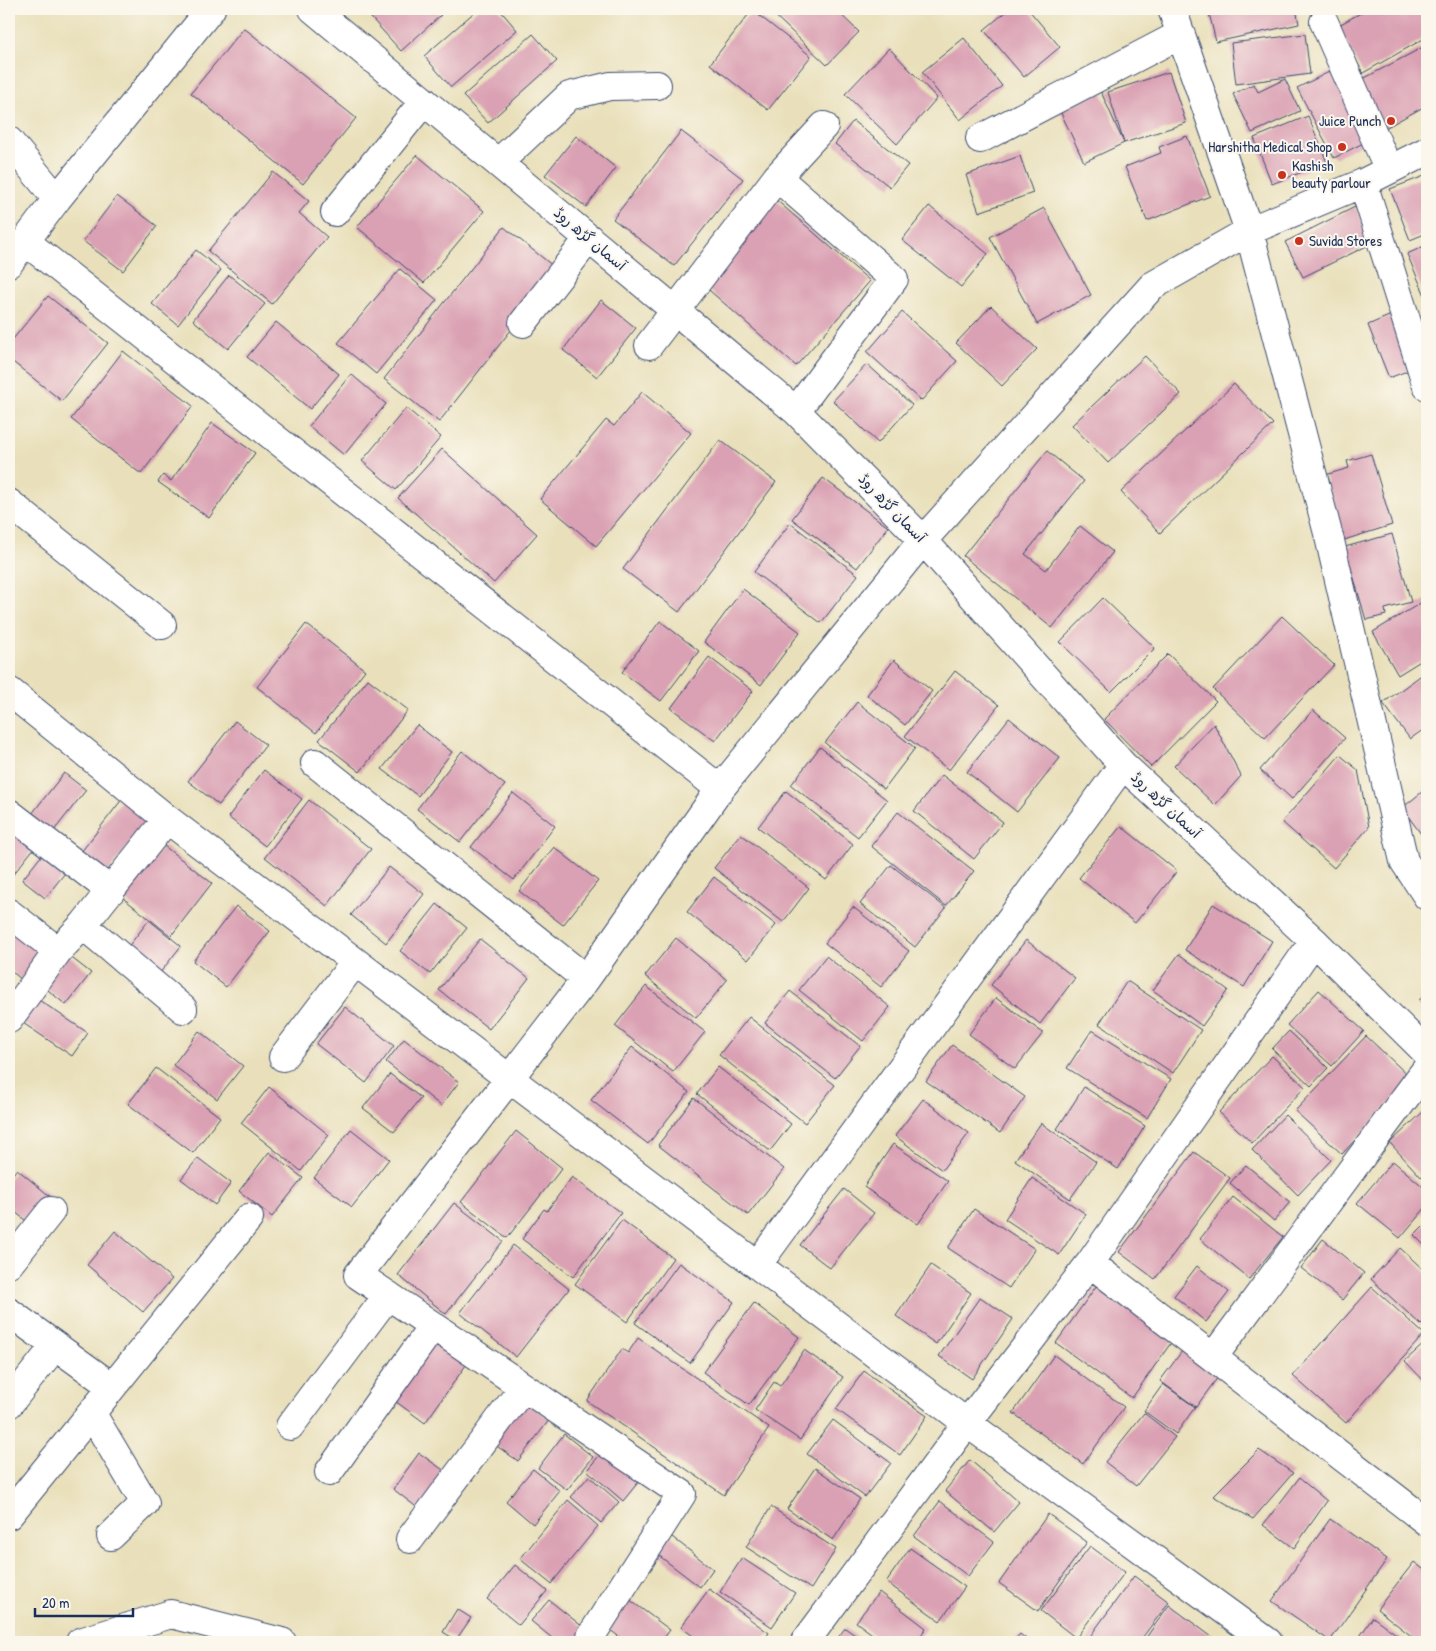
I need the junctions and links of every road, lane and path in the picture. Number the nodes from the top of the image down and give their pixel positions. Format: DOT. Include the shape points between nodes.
graph roads {
  1 [pos="211,9"];
  2 [pos="313,9"];
  3 [pos="1172,9"];
  4 [pos="1324,22"];
  5 [pos="1181,34"];
  6 [pos="657,85"];
  7 [pos="424,101"];
  8 [pos="824,126"];
  9 [pos="980,139"];
  10 [pos="9,142"];
  11 [pos="1427,151"];
  12 [pos="498,163"];
  13 [pos="1390,170"];
  14 [pos="777,177"];
  15 [pos="1363,183"];
  16 [pos="57,199"];
  17 [pos="335,212"];
  18 [pos="1249,231"];
  19 [pos="589,238"];
  20 [pos="26,242"];
  21 [pos="9,263"];
  22 [pos="674,310"];
  23 [pos="523,323"];
  24 [pos="649,345"];
  25 [pos="1427,386"];
  26 [pos="796,411"];
  27 [pos="9,503"];
  28 [pos="923,540"];
  29 [pos="162,625"];
  30 [pos="9,691"];
  31 [pos="315,763"];
  32 [pos="1123,766"];
  33 [pos="720,790"];
  34 [pos="9,813"];
  35 [pos="167,819"];
  36 [pos="111,892"];
  37 [pos="1427,896"];
  38 [pos="9,913"];
  39 [pos="83,925"];
  40 [pos="1314,941"];
  41 [pos="58,951"];
  42 [pos="355,962"];
  43 [pos="586,979"];
  44 [pos="183,1009"];
  45 [pos="9,1018"];
  46 [pos="1427,1053"];
  47 [pos="282,1057"];
  48 [pos="1427,1068"];
  49 [pos="510,1079"];
  50 [pos="51,1211"];
  51 [pos="248,1218"];
  52 [pos="1090,1263"];
  53 [pos="9,1264"];
  54 [pos="758,1264"];
  55 [pos="388,1295"];
  56 [pos="9,1312"];
  57 [pos="433,1326"];
  58 [pos="55,1346"];
  59 [pos="1214,1356"];
  60 [pos="111,1386"];
  61 [pos="523,1388"];
  62 [pos="9,1404"];
  63 [pos="92,1414"];
  64 [pos="967,1423"];
  65 [pos="290,1426"];
  66 [pos="330,1472"];
  67 [pos="9,1515"];
  68 [pos="1427,1522"];
  69 [pos="111,1536"];
  70 [pos="410,1539"];
  71 [pos="591,1636"];
  72 [pos="1256,1639"];
  73 [pos="80,1642"];
  74 [pos="282,1642"];
  75 [pos="806,1642"];
  1 -- 16 [label="street"];
  2 -- 7 [label="street, آسمان گڑھ روڈ"];
  3 -- 5 [label="street"];
  4 -- 13 [label="street"];
  5 -- 9 [label="street"];
  5 -- 18 [label="street"];
  6 -- 12 [label="street" via="610,86 569,96"];
  7 -- 12 [label="street, آسمان گڑھ روڈ"];
  7 -- 17 [label="street"];
  8 -- 14 [label="street"];
  10 -- 16 [label="street"];
  11 -- 13 [label="street"];
  12 -- 19 [label="street, آسمان گڑھ روڈ"];
  13 -- 15 [label="street"];
  14 -- 22 [label="street"];
  14 -- 26 [label="street" via="894,279"];
  15 -- 18 [label="street"];
  15 -- 25 [label="street"];
  16 -- 20 [label="street"];
  18 -- 28 [label="street" via="1152,286"];
  18 -- 37 [label="street" via="1330,541 1404,861"];
  19 -- 22 [label="street, آسمان گڑھ روڈ"];
  19 -- 23 [label="street"];
  20 -- 21 [label="street"];
  20 -- 33 [label="street"];
  22 -- 24 [label="street"];
  22 -- 26 [label="street, آسمان گڑھ روڈ"];
  26 -- 28 [label="street, آسمان گڑھ روڈ"];
  27 -- 29 [label="street"];
  28 -- 32 [label="street, آسمان گڑھ روڈ"];
  28 -- 33 [label="street"];
  30 -- 35 [label="street"];
  31 -- 43 [label="street"];
  32 -- 40 [label="street, آسمان گڑھ روڈ"];
  32 -- 54 [label="street"];
  33 -- 43 [label="street"];
  34 -- 36 [label="street"];
  35 -- 36 [label="street"];
  35 -- 42 [label="street"];
  36 -- 39 [label="street"];
  38 -- 41 [label="street"];
  39 -- 41 [label="street"];
  39 -- 44 [label="street"];
  40 -- 46 [label="street, آسمان گڑھ روڈ"];
  40 -- 52 [label="street"];
  41 -- 45 [label="street"];
  42 -- 47 [label="street"];
  42 -- 49 [label="street"];
  43 -- 49 [label="street"];
  48 -- 59 [label="street"];
  49 -- 54 [label="street"];
  49 -- 55 [label="street" via="358,1275"];
  50 -- 53 [label="street"];
  51 -- 60 [label="street"];
  52 -- 59 [label="street"];
  52 -- 64 [label="street"];
  54 -- 64 [label="street"];
  55 -- 57 [label="street"];
  55 -- 65 [label="street"];
  56 -- 58 [label="street"];
  57 -- 61 [label="street"];
  57 -- 66 [label="street"];
  58 -- 60 [label="street"];
  58 -- 62 [label="street"];
  59 -- 68 [label="street"];
  60 -- 63 [label="street"];
  61 -- 70 [label="street"];
  61 -- 71 [label="street" via="682,1494"];
  63 -- 67 [label="street"];
  63 -- 69 [label="street" via="146,1503"];
  64 -- 72 [label="street"];
  64 -- 75 [label="street"];
  73 -- 74 [label="street" via="171,1614"];
}
